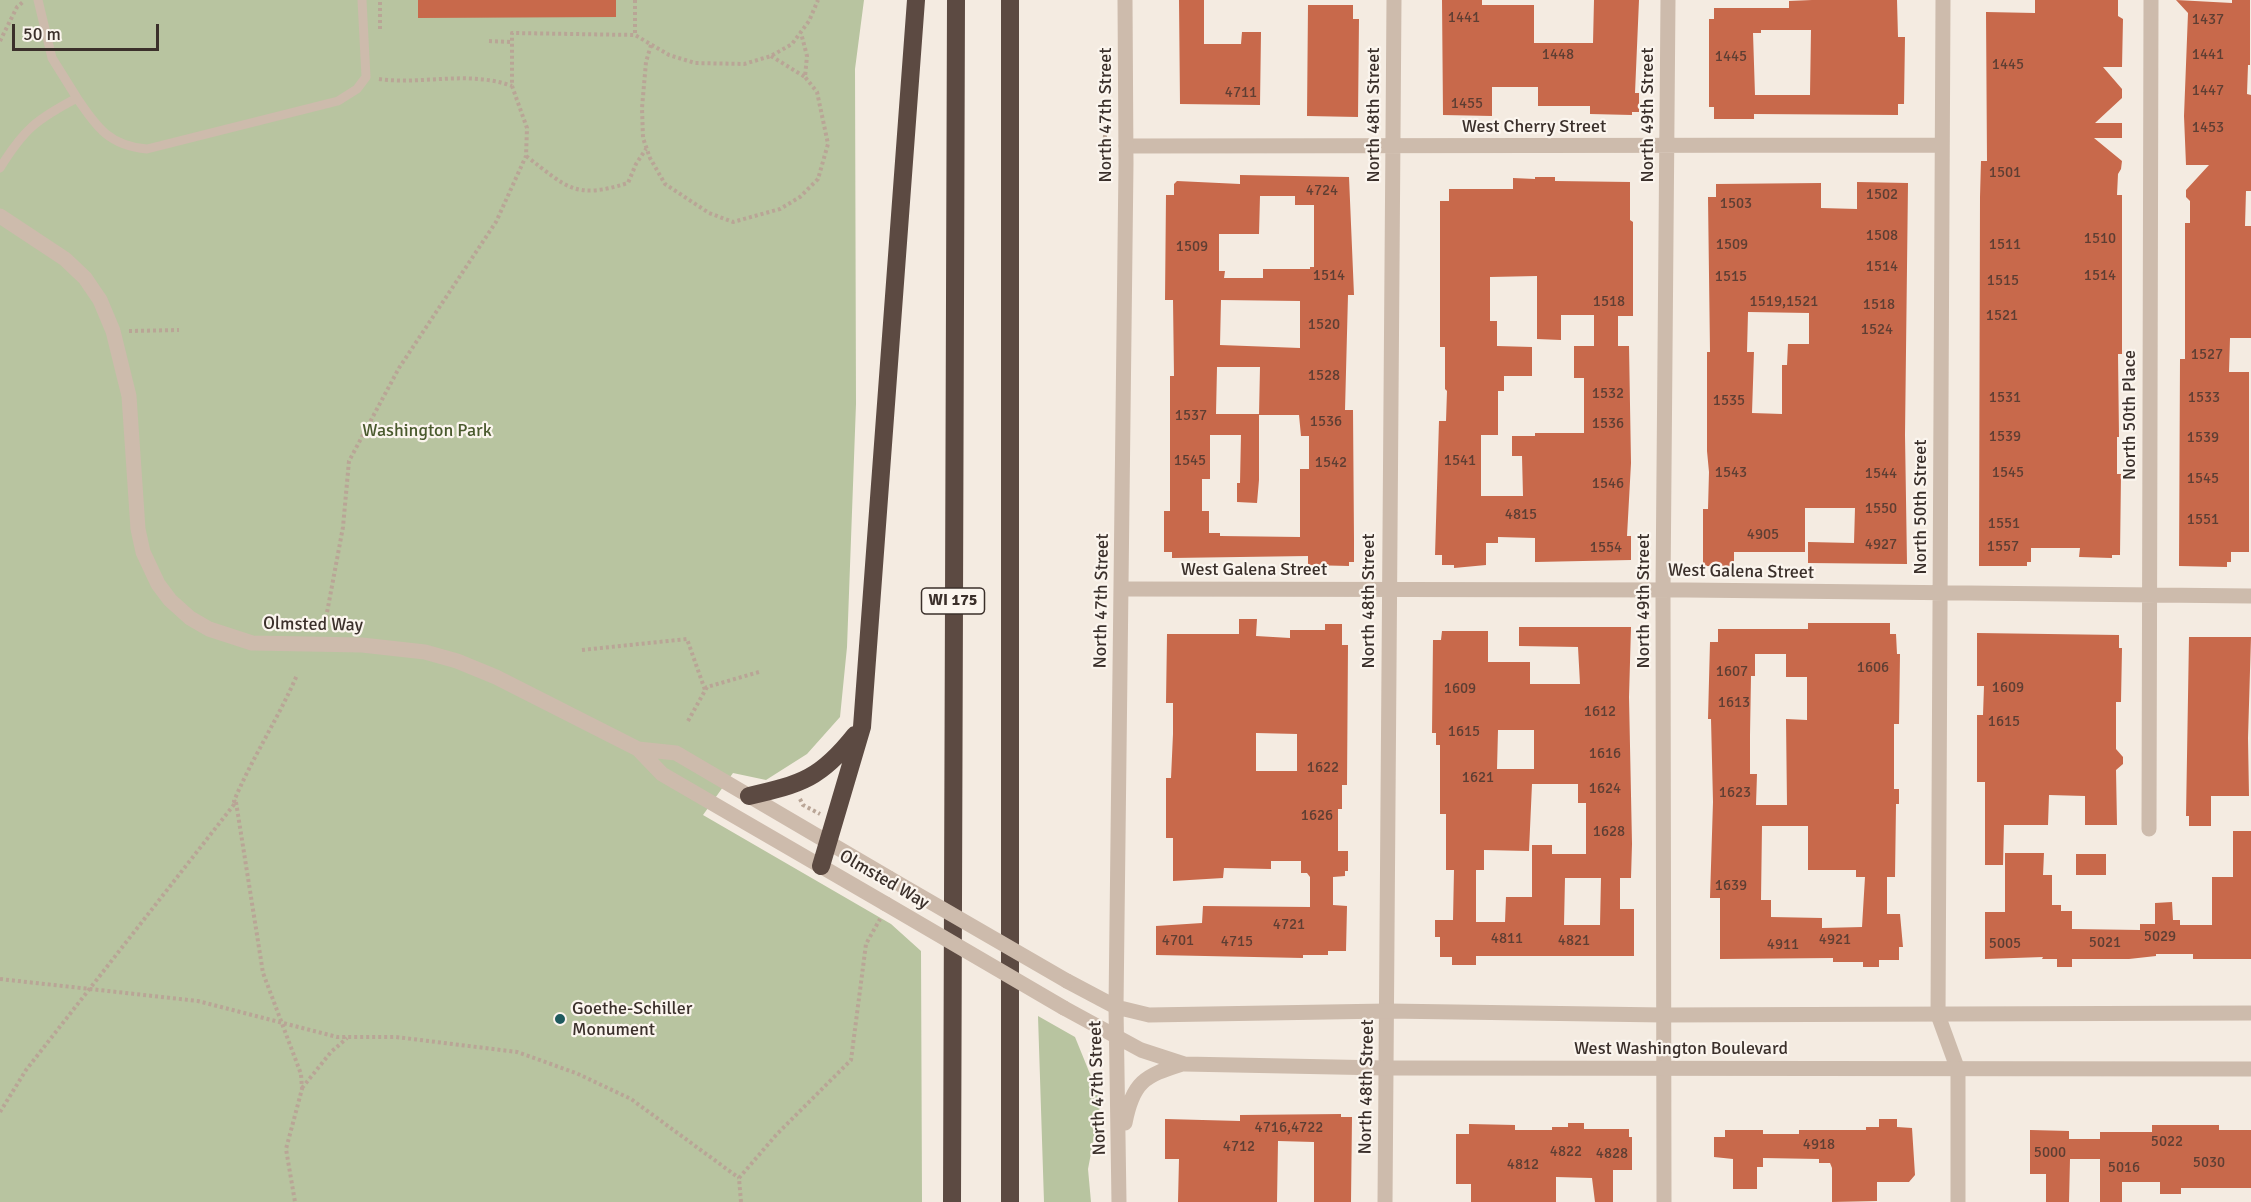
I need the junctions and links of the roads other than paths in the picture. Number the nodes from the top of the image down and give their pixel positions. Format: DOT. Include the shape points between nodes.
graph roads {
  1 [pos="38,0"];
  2 [pos="362,0"];
  3 [pos="916,0"];
  4 [pos="956,0"];
  5 [pos="1010,0"];
  6 [pos="1125,0"];
  7 [pos="1395,0"];
  8 [pos="1668,0"];
  9 [pos="1943,0"];
  10 [pos="2151,0"];
  11 [pos="77,98"];
  12 [pos="1126,146"];
  13 [pos="1667,146"];
  14 [pos="1942,146"];
  15 [pos="1394,147"];
  16 [pos="0,168"];
  17 [pos="0,216"];
  18 [pos="1122,589"];
  19 [pos="1388,590"];
  20 [pos="1663,590"];
  21 [pos="1940,594"];
  22 [pos="2149,595"];
  23 [pos="2251,597"];
  24 [pos="862,727"];
  25 [pos="638,749"];
  26 [pos="749,796"];
  27 [pos="2149,829"];
  28 [pos="827,842"];
  29 [pos="821,866"];
  30 [pos="1116,1007"];
  31 [pos="1387,1011"];
  32 [pos="2251,1013"];
  33 [pos="1664,1015"];
  34 [pos="1938,1015"];
  35 [pos="1116,1038"];
  36 [pos="1184,1064"];
  37 [pos="1385,1068"];
  38 [pos="1664,1068"];
  39 [pos="2251,1069"];
  40 [pos="1958,1070"];
  41 [pos="1120,1144"];
  42 [pos="952,1202"];
  43 [pos="1010,1202"];
  44 [pos="1119,1202"];
  45 [pos="1385,1202"];
  46 [pos="1664,1202"];
  47 [pos="1958,1202"];
  1 -- 11 [label="lane" via="52,58"];
  2 -- 11 [label="lane" via="366,77 357,89 338,101 147,149 125,147 109,136"];
  3 -- 24 [label="highway"];
  4 -- 42 [label="highway, WI 175"];
  5 -- 43 [label="highway, WI 175"];
  6 -- 12 [label="street, North 47th Street"];
  7 -- 15 [label="street, North 48th Street"];
  8 -- 13 [label="street, North 49th Street"];
  9 -- 14 [label="street, North 50th Street"];
  10 -- 22 [label="street, North 50th Place"];
  11 -- 16 [label="lane" via="40,118 22,134"];
  12 -- 15 [label="street, West Cherry Street"];
  12 -- 18 [label="street, North 47th Street"];
  13 -- 14 [label="street, West Cherry Street"];
  13 -- 15 [label="street, West Cherry Street"];
  13 -- 20 [label="street, North 49th Street"];
  14 -- 21 [label="street, North 50th Street"];
  15 -- 19 [label="street, North 48th Street"];
  17 -- 25 [label="street, Olmsted Way" via="38,239 85,278 100,300 113,331 129,396 143,552 158,584 190,618 209,629 252,643 362,645 446,658 496,677"];
  18 -- 19 [label="street, West Galena Street"];
  18 -- 30 [label="street, North 47th Street"];
  19 -- 20 [label="street, West Galena Street"];
  19 -- 31 [label="street, North 48th Street"];
  20 -- 21 [label="street, West Galena Street"];
  20 -- 33 [label="street, North 49th Street"];
  21 -- 22 [label="street, West Galena Street"];
  21 -- 34 [label="street, North 50th Street"];
  22 -- 23 [label="street, West Galena Street"];
  22 -- 27 [label="street, North 50th Place"];
  24 -- 26 [label="highway" via="818,774 796,786"];
  24 -- 28 [label="highway"];
  25 -- 26 [label="street, Olmsted Way" via="676,753"];
  25 -- 29 [label="street, Olmsted Way" via="662,774"];
  26 -- 28 [label="street, Olmsted Way"];
  28 -- 29 [label="highway"];
  28 -- 30 [label="street, Olmsted Way, bridge"];
  29 -- 35 [label="street, Olmsted Way, bridge"];
  30 -- 31 [label="street, West Washington Boulevard" via="1149,1015"];
  30 -- 35 [label="street, North 47th Street"];
  31 -- 33 [label="street, West Washington Boulevard"];
  31 -- 37 [label="street, North 48th Street"];
  32 -- 34 [label="street, West Washington Boulevard"];
  33 -- 34 [label="street, West Washington Boulevard"];
  33 -- 38 [label="street, North 49th Street"];
  34 -- 40 [label="street"];
  35 -- 36 [label="street, West Washington Boulevard" via="1162,1059"];
  35 -- 41 [label="street, North 47th Street"];
  36 -- 37 [label="street, West Washington Boulevard"];
  36 -- 41 [label="street" via="1157,1071 1141,1082 1128,1105"];
  37 -- 38 [label="street, West Washington Boulevard"];
  37 -- 45 [label="street, North 48th Street"];
  38 -- 40 [label="street, West Washington Boulevard"];
  38 -- 46 [label="street, North 49th Street"];
  39 -- 40 [label="street, West Washington Boulevard"];
  40 -- 47 [label="street"];
  41 -- 44 [label="street, North 47th Street"];
}
